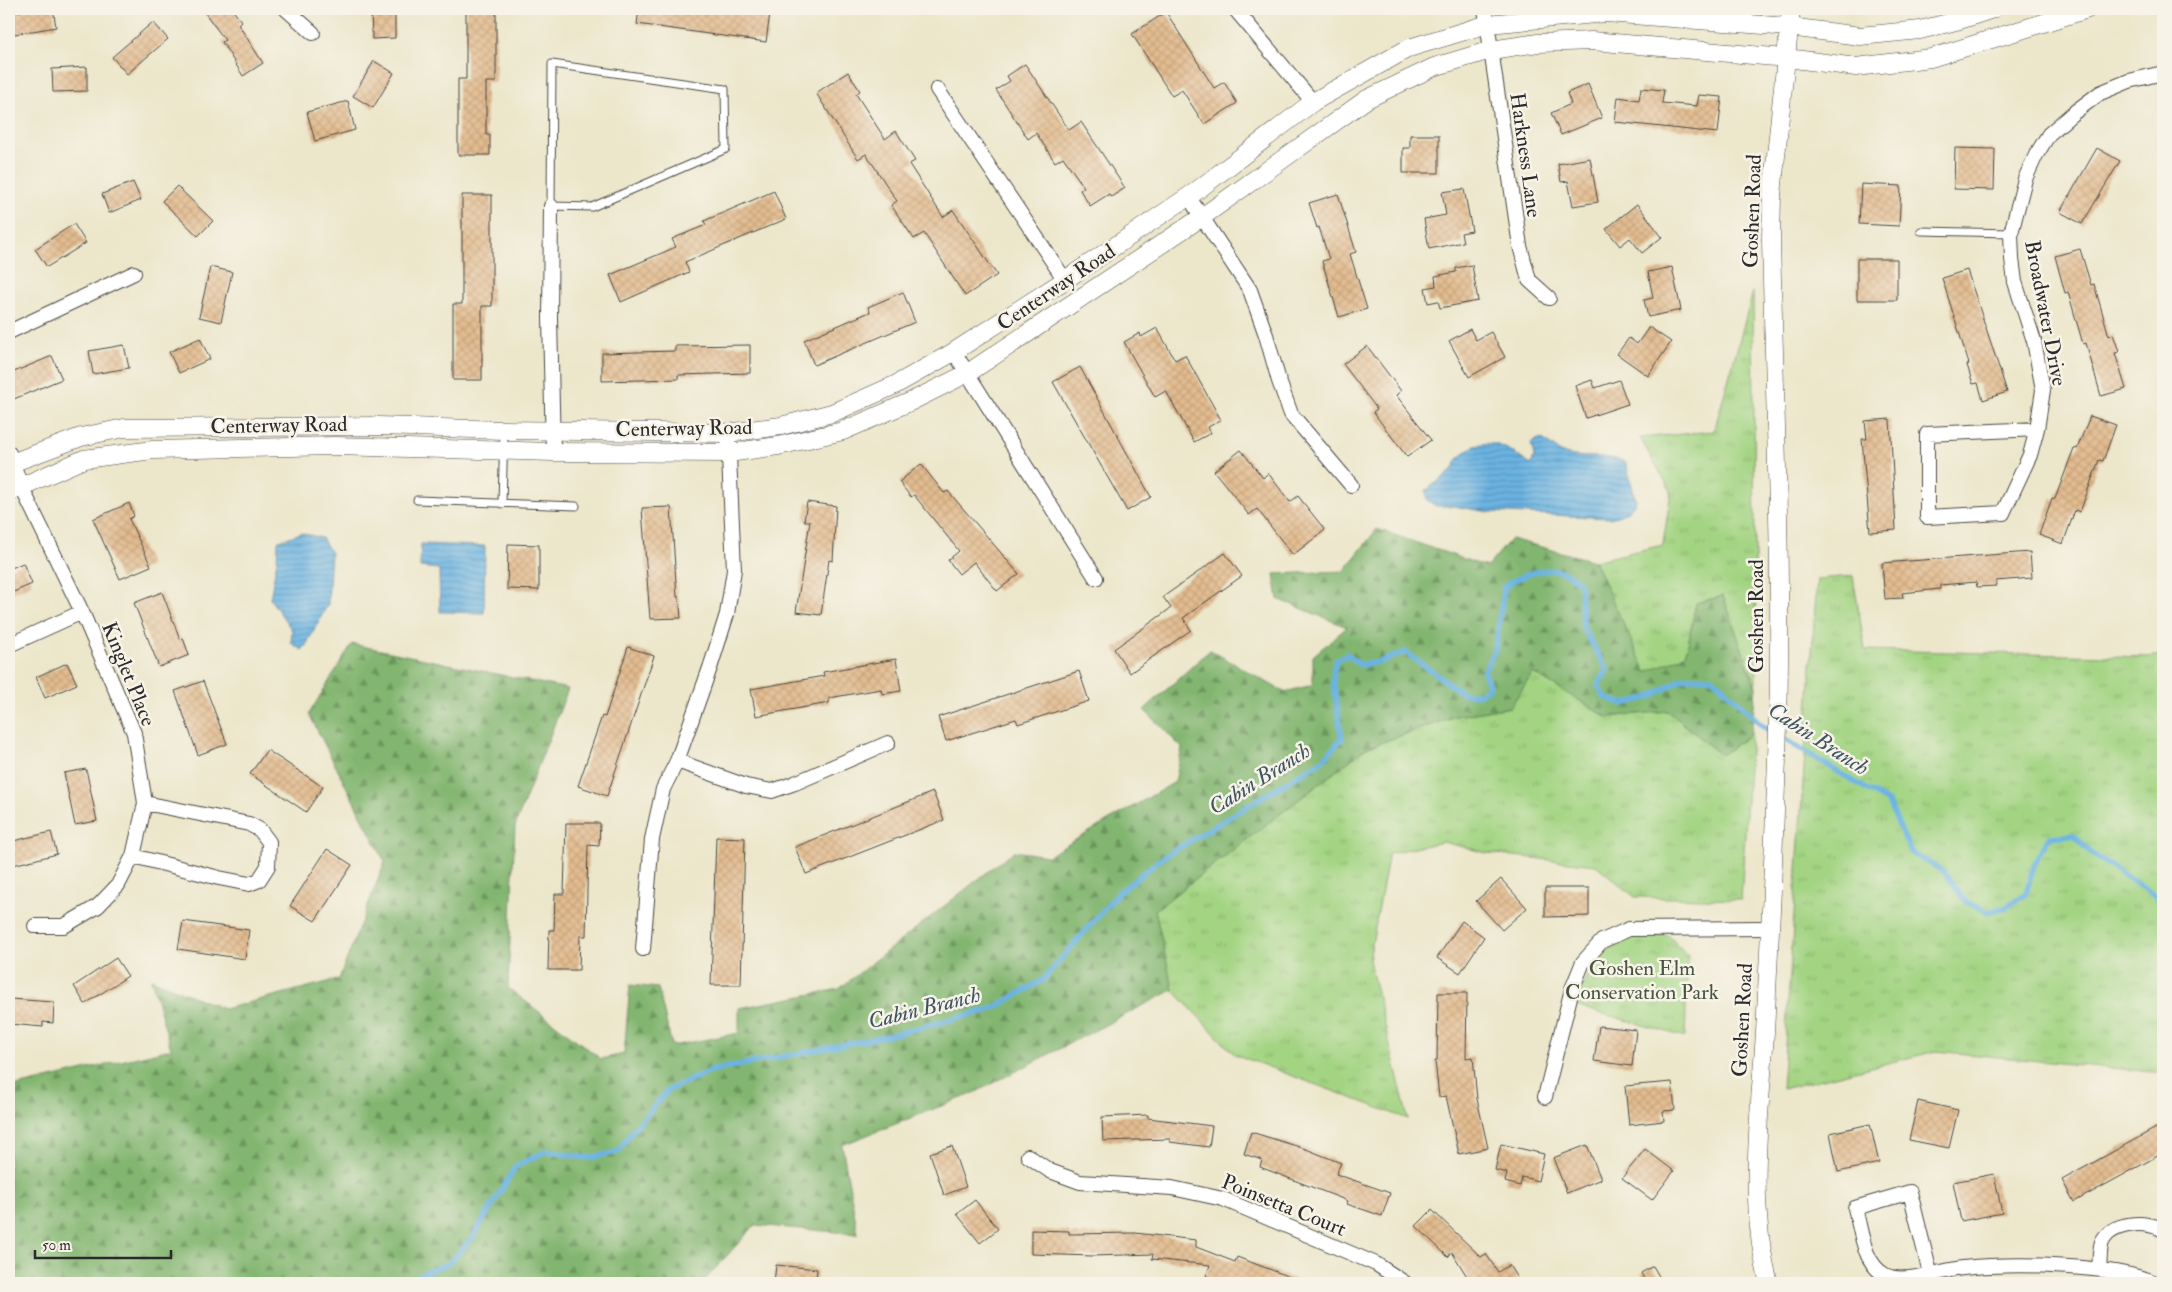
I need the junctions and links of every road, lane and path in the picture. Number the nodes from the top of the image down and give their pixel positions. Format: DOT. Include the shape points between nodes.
graph roads {
  1 [pos="286,9"];
  2 [pos="1235,9"];
  3 [pos="1791,9"];
  4 [pos="1993,9"];
  5 [pos="2088,9"];
  6 [pos="1487,16"];
  7 [pos="1789,27"];
  8 [pos="313,33"];
  9 [pos="1491,50"];
  10 [pos="1787,58"];
  11 [pos="2163,73"];
  12 [pos="937,89"];
  13 [pos="1312,102"];
  14 [pos="1188,196"];
  15 [pos="551,206"];
  16 [pos="1202,217"];
  17 [pos="1921,231"];
  18 [pos="2011,233"];
  19 [pos="134,272"];
  20 [pos="1065,280"];
  21 [pos="1549,298"];
  22 [pos="9,332"];
  23 [pos="954,352"];
  24 [pos="968,373"];
  25 [pos="2037,429"];
  26 [pos="504,430"];
  27 [pos="553,431"];
  28 [pos="728,433"];
  29 [pos="504,451"];
  30 [pos="553,452"];
  31 [pos="729,453"];
  32 [pos="10,460"];
  33 [pos="1351,485"];
  34 [pos="15,489"];
  35 [pos="416,500"];
  36 [pos="502,504"];
  37 [pos="576,506"];
  38 [pos="1096,578"];
  39 [pos="82,612"];
  40 [pos="9,645"];
  41 [pos="888,743"];
  42 [pos="677,762"];
  43 [pos="145,802"];
  44 [pos="134,856"];
  45 [pos="35,926"];
  46 [pos="1769,928"];
  47 [pos="643,949"];
  48 [pos="1545,1097"];
  49 [pos="1028,1156"];
  50 [pos="2163,1230"];
  51 [pos="2099,1270"];
  52 [pos="1930,1273"];
  53 [pos="1405,1283"];
  54 [pos="1768,1283"];
  55 [pos="2156,1283"];
  1 -- 8 [label="street"];
  2 -- 13 [label="street"];
  3 -- 7 [label="street, Goshen Road"];
  4 -- 7 [label="street, Centerway Road" via="1920,30 1888,34 1860,36"];
  5 -- 10 [label="street, Centerway Road" via="1931,58 1856,67"];
  6 -- 7 [label="street, Centerway Road" via="1606,13"];
  6 -- 9 [label="street, Harkness Lane"];
  6 -- 13 [label="street, Centerway Road" via="1409,48"];
  7 -- 10 [label="street, Goshen Road"];
  9 -- 10 [label="street, Centerway Road" via="1538,43 1592,41"];
  9 -- 16 [label="street, Centerway Road" via="1434,68 1367,98"];
  9 -- 21 [label="street, Harkness Lane" via="1520,246 1530,280"];
  10 -- 46 [label="street, Goshen Road" via="1772,195 1771,239 1778,542 1778,718"];
  11 -- 18 [label="street, Broadwater Drive" via="2129,81 2100,93 2049,134 2025,179"];
  12 -- 20 [label="street"];
  13 -- 14 [label="street, Centerway Road"];
  14 -- 16 [label="street"];
  14 -- 20 [label="street, Centerway Road"];
  15 -- 15 [label="lane" via="592,207 726,149 725,89 552,64"];
  15 -- 27 [label="street"];
  16 -- 24 [label="street, Centerway Road"];
  16 -- 33 [label="street" via="1250,290 1291,414"];
  17 -- 18 [label="lane"];
  18 -- 25 [label="street, Broadwater Drive" via="2015,282 2034,341 2043,390"];
  19 -- 22 [label="street"];
  20 -- 23 [label="street, Centerway Road"];
  23 -- 24 [label="street"];
  23 -- 28 [label="street, Centerway Road" via="896,385 832,413 781,426"];
  24 -- 31 [label="street, Centerway Road" via="912,402 843,431"];
  24 -- 38 [label="street"];
  25 -- 25 [label="street, Broadwater Drive" via="2030,455 2003,514 1927,517 1927,434"];
  26 -- 27 [label="street, Centerway Road"];
  26 -- 29 [label="lane"];
  26 -- 32 [label="street, Centerway Road" via="379,426 124,428 81,436"];
  27 -- 28 [label="street, Centerway Road"];
  27 -- 30 [label="street"];
  28 -- 31 [label="street"];
  29 -- 30 [label="street, Centerway Road"];
  29 -- 34 [label="street, Centerway Road" via="335,446 152,450 84,459"];
  29 -- 36 [label="lane"];
  30 -- 31 [label="street, Centerway Road"];
  31 -- 42 [label="street" via="734,570 727,614"];
  32 -- 34 [label="street, Kinglet Place"];
  34 -- 39 [label="street, Kinglet Place"];
  35 -- 36 [label="lane"];
  36 -- 37 [label="lane"];
  39 -- 40 [label="street"];
  39 -- 43 [label="street, Kinglet Place" via="134,733"];
  41 -- 42 [label="street" via="772,791 746,786"];
  42 -- 47 [label="street" via="664,789 652,839"];
  43 -- 44 [label="street, Kinglet Place"];
  43 -- 44 [label="street" via="249,824 260,830 269,842 268,866 259,880 249,884"];
  44 -- 45 [label="street, Kinglet Place" via="118,885 98,906 64,926"];
  46 -- 48 [label="street" via="1629,929 1602,942 1584,962 1572,989"];
  46 -- 54 [label="street, Goshen Road" via="1757,1188 1758,1224"];
  49 -- 53 [label="street, Poinsetta Court" via="1050,1171 1080,1182 1172,1188 1223,1199 1376,1264"];
  50 -- 51 [label="street" via="2157,1226 2135,1224 2115,1230 2102,1242"];
  51 -- 52 [label="street" via="2015,1265"];
  51 -- 55 [label="street"];
  52 -- 52 [label="street" via="1902,1280 1885,1276 1867,1254 1855,1208 1910,1192"];
}
